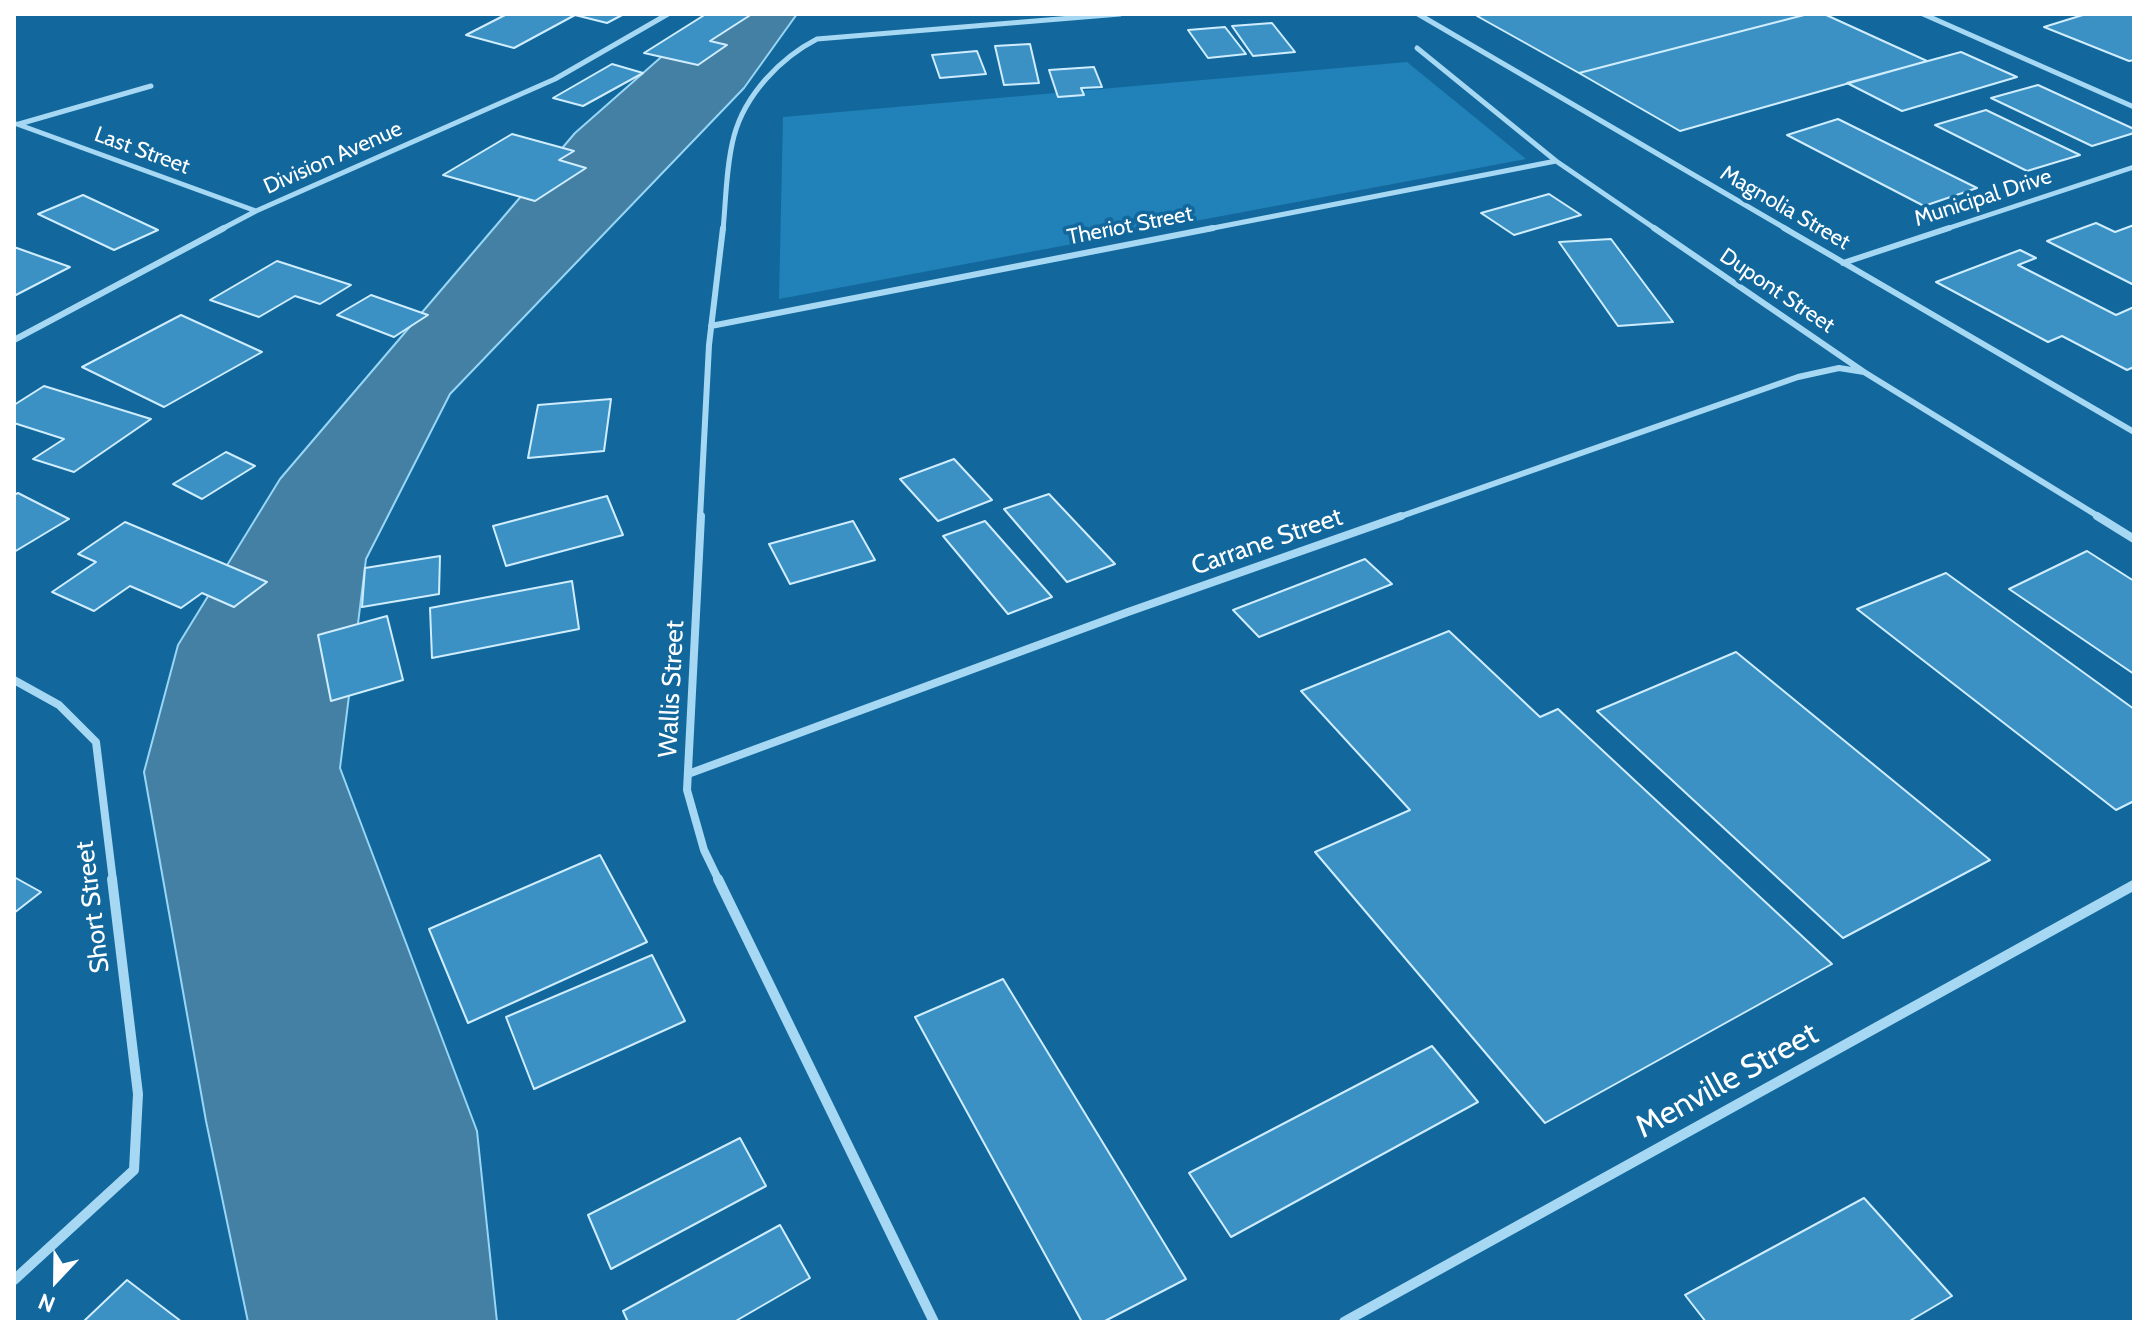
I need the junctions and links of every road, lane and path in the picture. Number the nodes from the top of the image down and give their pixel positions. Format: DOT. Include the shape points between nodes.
graph roads {
  1 [pos="668,14"];
  2 [pos="1120,14"];
  3 [pos="1418,14"];
  4 [pos="1923,14"];
  5 [pos="1417,48"];
  6 [pos="151,86"];
  7 [pos="2134,107"];
  8 [pos="16,125"];
  9 [pos="1556,161"];
  10 [pos="2134,167"];
  11 [pos="256,211"];
  12 [pos="1843,263"];
  13 [pos="711,326"];
  14 [pos="14,340"];
  15 [pos="1864,372"];
  16 [pos="2134,432"];
  17 [pos="2134,539"];
  18 [pos="14,680"];
  19 [pos="688,774"];
  20 [pos="2134,885"];
  21 [pos="14,1280"];
  22 [pos="934,1322"];
  23 [pos="1344,1322"];
  1 -- 11 [label="street, Division Avenue" via="555,79"];
  2 -- 13 [label="street, Wallis Street" via="817,39 791,52 750,99 734,136"];
  3 -- 12 [label="street, Magnolia Street"];
  4 -- 7 [label="street"];
  5 -- 9 [label="street, Dupont Street"];
  6 -- 8 [label="street"];
  8 -- 11 [label="street, Last Street"];
  9 -- 13 [label="street, Theriot Street"];
  9 -- 15 [label="street, Dupont Street"];
  10 -- 12 [label="street, Municipal Drive"];
  11 -- 14 [label="street, Division Avenue"];
  12 -- 16 [label="street, Magnolia Street"];
  13 -- 19 [label="street, Wallis Street"];
  15 -- 17 [label="street, Dupont Street"];
  15 -- 19 [label="street, Carrane Street" via="1839,368 1798,377 1128,612"];
  18 -- 21 [label="street, Short Street" via="59,705 96,742 138,1094 134,1170"];
  19 -- 22 [label="street, Wallis Street" via="687,790 704,850"];
  20 -- 23 [label="street, Menville Street"];
}
